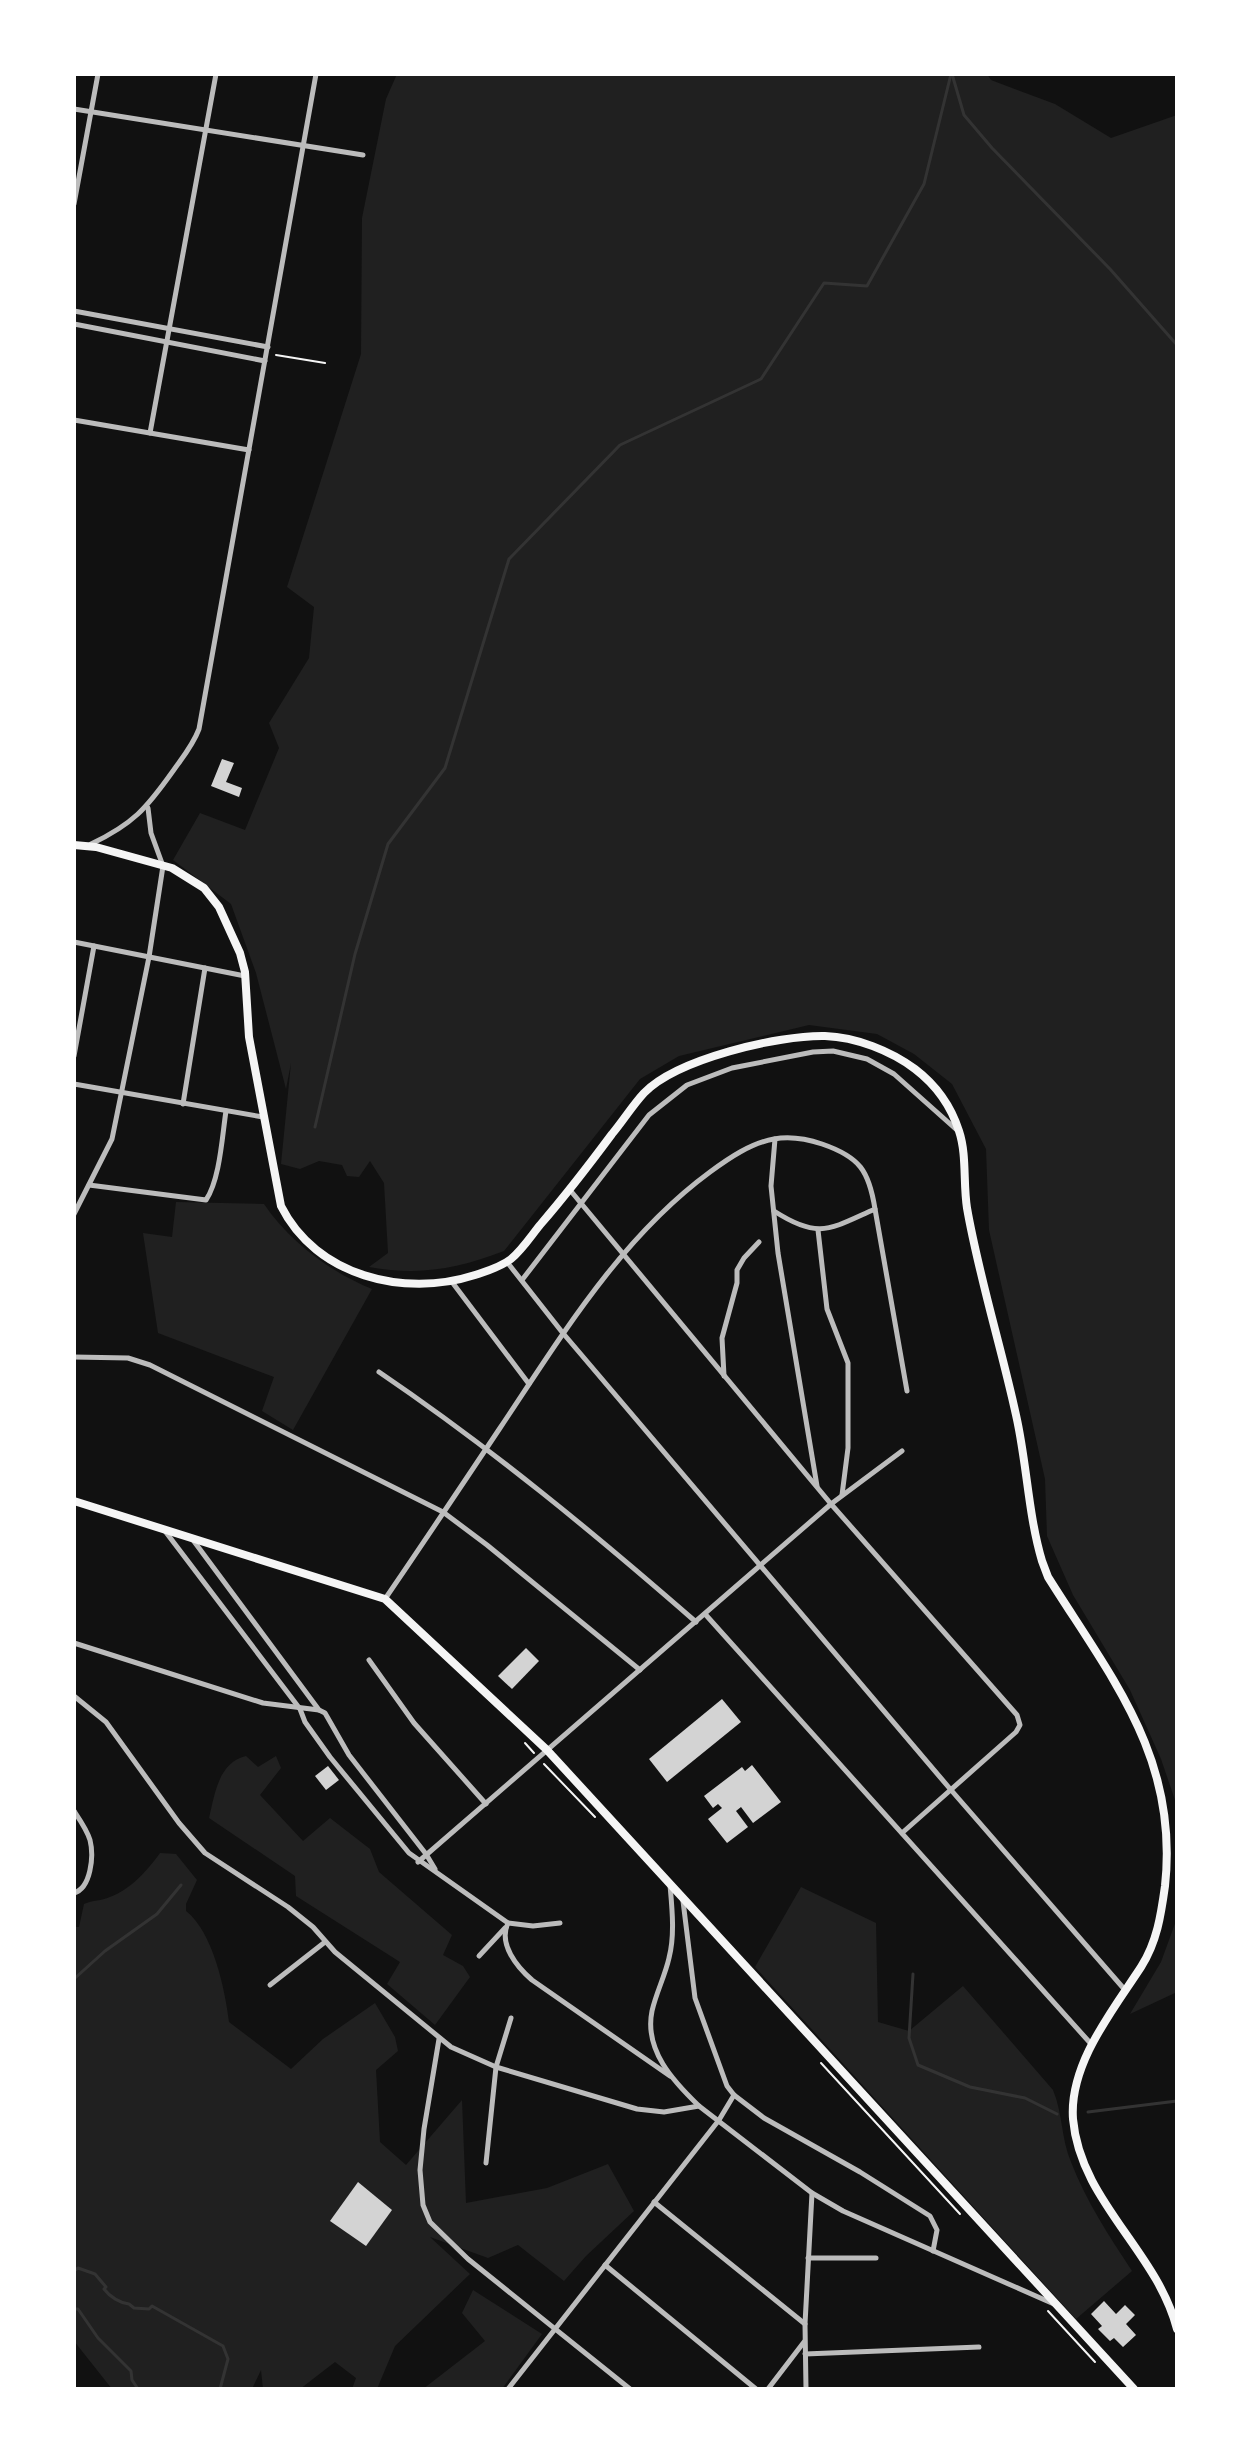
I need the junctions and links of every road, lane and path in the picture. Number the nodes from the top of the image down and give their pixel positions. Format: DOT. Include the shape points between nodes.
graph roads {
  1 [pos="98,74"];
  2 [pos="216,74"];
  3 [pos="316,74"];
  4 [pos="74,109"];
  5 [pos="91,112"];
  6 [pos="206,130"];
  7 [pos="303,145"];
  8 [pos="363,155"];
  9 [pos="74,204"];
  10 [pos="74,311"];
  11 [pos="74,324"];
  12 [pos="169,329"];
  13 [pos="167,342"];
  14 [pos="267,350"];
  15 [pos="265,361"];
  16 [pos="325,363"];
  17 [pos="74,420"];
  18 [pos="150,433"];
  19 [pos="249,450"];
  20 [pos="148,806"];
  21 [pos="74,845"];
  22 [pos="86,846"];
  23 [pos="163,866"];
  24 [pos="74,942"];
  25 [pos="94,946"];
  26 [pos="149,957"];
  27 [pos="205,968"];
  28 [pos="245,976"];
  29 [pos="74,1056"];
  30 [pos="74,1084"];
  31 [pos="122,1094"];
  32 [pos="183,1104"];
  33 [pos="226,1111"];
  34 [pos="263,1117"];
  35 [pos="960,1133"];
  36 [pos="775,1139"];
  37 [pos="89,1185"];
  38 [pos="570,1190"];
  39 [pos="580,1202"];
  40 [pos="875,1209"];
  41 [pos="774,1211"];
  42 [pos="74,1214"];
  43 [pos="818,1230"];
  44 [pos="759,1242"];
  45 [pos="623,1256"];
  46 [pos="507,1262"];
  47 [pos="522,1280"];
  48 [pos="452,1282"];
  49 [pos="562,1332"];
  50 [pos="74,1357"];
  51 [pos="379,1372"];
  52 [pos="724,1377"];
  53 [pos="529,1384"];
  54 [pos="907,1391"];
  55 [pos="487,1447"];
  56 [pos="902,1451"];
  57 [pos="817,1488"];
  58 [pos="842,1496"];
  59 [pos="74,1501"];
  60 [pos="831,1504"];
  61 [pos="443,1512"];
  62 [pos="162,1528"];
  63 [pos="190,1537"];
  64 [pos="761,1566"];
  65 [pos="385,1599"];
  66 [pos="705,1614"];
  67 [pos="696,1622"];
  68 [pos="74,1643"];
  69 [pos="369,1660"];
  70 [pos="640,1670"];
  71 [pos="74,1696"];
  72 [pos="300,1709"];
  73 [pos="319,1710"];
  74 [pos="518,1736"];
  75 [pos="547,1750"];
  76 [pos="538,1757"];
  77 [pos="951,1790"];
  78 [pos="486,1804"];
  79 [pos="74,1811"];
  80 [pos="598,1821"];
  81 [pos="902,1833"];
  82 [pos="426,1854"];
  83 [pos="418,1862"];
  84 [pos="435,1869"];
  85 [pos="670,1884"];
  86 [pos="74,1893"];
  87 [pos="682,1896"];
  88 [pos="560,1923"];
  89 [pos="506,1926"];
  90 [pos="325,1942"];
  91 [pos="479,1956"];
  92 [pos="270,1985"];
  93 [pos="1125,1991"];
  94 [pos="511,2018"];
  95 [pos="439,2039"];
  96 [pos="1092,2046"];
  97 [pos="815,2056"];
  98 [pos="496,2067"];
  99 [pos="670,2076"];
  100 [pos="734,2095"];
  101 [pos="699,2106"];
  102 [pos="719,2120"];
  103 [pos="486,2163"];
  104 [pos="812,2193"];
  105 [pos="654,2202"];
  106 [pos="960,2215"];
  107 [pos="933,2251"];
  108 [pos="808,2258"];
  109 [pos="876,2258"];
  110 [pos="605,2265"];
  111 [pos="1034,2295"];
  112 [pos="1056,2306"];
  113 [pos="805,2324"];
  114 [pos="554,2329"];
  115 [pos="1177,2329"];
  116 [pos="805,2341"];
  117 [pos="979,2347"];
  118 [pos="805,2354"];
  119 [pos="1102,2369"];
  120 [pos="1131,2387"];
  121 [pos="508,2389"];
  122 [pos="630,2389"];
  123 [pos="756,2389"];
  124 [pos="768,2389"];
  125 [pos="806,2389"];
  1 -- 5 [label="street"];
  2 -- 6 [label="street"];
  3 -- 7 [label="street"];
  4 -- 5 [label="street"];
  5 -- 6 [label="street"];
  5 -- 9 [label="street"];
  6 -- 7 [label="street"];
  6 -- 12 [label="street"];
  7 -- 8 [label="street"];
  7 -- 14 [label="street"];
  10 -- 12 [label="street"];
  11 -- 13 [label="street"];
  12 -- 13 [label="street"];
  12 -- 14 [label="street"];
  13 -- 15 [label="street"];
  13 -- 18 [label="street"];
  14 -- 15 [label="street"];
  14 -- 16 [label="path"];
  15 -- 19 [label="street"];
  17 -- 18 [label="street"];
  18 -- 19 [label="street"];
  19 -- 20 [label="street" via="199,729"];
  20 -- 22 [label="street" via="119,830"];
  20 -- 23 [label="street"];
  21 -- 22 [label="main road"];
  22 -- 23 [label="main road"];
  23 -- 26 [label="street"];
  23 -- 28 [label="main road" via="204,888 219,907"];
  24 -- 25 [label="street"];
  25 -- 26 [label="street"];
  25 -- 29 [label="street"];
  26 -- 27 [label="street"];
  26 -- 31 [label="street"];
  27 -- 28 [label="street"];
  27 -- 32 [label="street"];
  28 -- 34 [label="main road"];
  30 -- 31 [label="street"];
  31 -- 32 [label="street"];
  31 -- 37 [label="street" via="112,1139"];
  32 -- 33 [label="street"];
  33 -- 34 [label="street"];
  33 -- 37 [label="street" via="206,1200"];
  34 -- 48 [label="main road" via="281,1206 303,1241 343,1268 374,1280"];
  35 -- 38 [label="main road" via="951,1109 931,1082 883,1050 826,1036 799,1038 706,1058 665,1077 645,1092"];
  35 -- 39 [label="street" via="894,1074 867,1059 833,1051 786,1056 732,1068 674,1094 649,1115"];
  35 -- 93 [label="main road" via="967,1207 1017,1419 1038,1546 1048,1577 1137,1720 1162,1793 1167,1854 1162,1906 1153,1943"];
  36 -- 40 [label="street" via="811,1140 852,1160 871,1183"];
  36 -- 41 [label="street"];
  36 -- 45 [label="street" via="744,1150 696,1183"];
  37 -- 42 [label="street"];
  38 -- 39 [label="street"];
  38 -- 46 [label="main road"];
  39 -- 45 [label="street"];
  39 -- 47 [label="street"];
  40 -- 43 [label="street"];
  40 -- 54 [label="street"];
  41 -- 43 [label="street"];
  41 -- 57 [label="street"];
  43 -- 58 [label="street" via="827,1309 848,1363"];
  44 -- 52 [label="street" via="737,1270 722,1338"];
  45 -- 49 [label="street"];
  45 -- 52 [label="street"];
  46 -- 47 [label="street"];
  46 -- 48 [label="main road"];
  47 -- 49 [label="street"];
  48 -- 53 [label="street"];
  49 -- 53 [label="street"];
  49 -- 64 [label="street"];
  50 -- 61 [label="street" via="128,1358 150,1365"];
  51 -- 55 [label="street"];
  52 -- 57 [label="street"];
  53 -- 55 [label="street"];
  55 -- 61 [label="street"];
  55 -- 67 [label="street"];
  56 -- 58 [label="street"];
  57 -- 60 [label="street"];
  58 -- 60 [label="street"];
  59 -- 62 [label="main road"];
  60 -- 64 [label="street"];
  60 -- 77 [label="street" via="1019,1721 1016,1732"];
  61 -- 65 [label="street"];
  61 -- 70 [label="street"];
  62 -- 63 [label="main road"];
  62 -- 72 [label="street"];
  63 -- 65 [label="main road"];
  63 -- 73 [label="street"];
  64 -- 66 [label="street"];
  64 -- 77 [label="street"];
  65 -- 75 [label="main road"];
  66 -- 67 [label="street"];
  66 -- 81 [label="street"];
  67 -- 70 [label="street"];
  68 -- 72 [label="street" via="250,1699"];
  69 -- 78 [label="street" via="414,1723"];
  70 -- 75 [label="street"];
  71 -- 90 [label="street" via="106,1722 205,1853 288,1907"];
  72 -- 73 [label="street"];
  72 -- 83 [label="street" via="330,1757"];
  73 -- 82 [label="street"];
  74 -- 76 [label="path"];
  75 -- 76 [label="street"];
  75 -- 85 [label="main road"];
  76 -- 78 [label="street"];
  76 -- 80 [label="path"];
  77 -- 81 [label="street"];
  77 -- 93 [label="street"];
  78 -- 82 [label="street"];
  79 -- 86 [label="street" via="91,1851 86,1884"];
  81 -- 96 [label="street"];
  82 -- 83 [label="street"];
  82 -- 84 [label="street"];
  83 -- 84 [label="street"];
  84 -- 89 [label="street"];
  85 -- 87 [label="main road"];
  85 -- 99 [label="street" via="670,1955 650,2024 654,2046"];
  87 -- 100 [label="street" via="695,1998"];
  87 -- 112 [label="main road"];
  88 -- 89 [label="street"];
  89 -- 91 [label="street"];
  89 -- 99 [label="street" via="509,1951 520,1969"];
  90 -- 92 [label="street"];
  90 -- 95 [label="street"];
  93 -- 96 [label="main road"];
  94 -- 98 [label="street"];
  95 -- 98 [label="street"];
  95 -- 114 [label="street" via="420,2170 423,2205 444,2237"];
  96 -- 115 [label="main road" via="1075,2096 1077,2145 1097,2191 1167,2300"];
  97 -- 106 [label="path"];
  98 -- 101 [label="street" via="637,2109 664,2112"];
  98 -- 103 [label="street"];
  99 -- 101 [label="street"];
  100 -- 102 [label="street"];
  100 -- 107 [label="street" via="924,2211 936,2223"];
  101 -- 102 [label="street"];
  102 -- 104 [label="street"];
  102 -- 105 [label="street"];
  104 -- 107 [label="street"];
  104 -- 108 [label="street"];
  105 -- 110 [label="street"];
  105 -- 113 [label="street"];
  107 -- 111 [label="street"];
  108 -- 109 [label="street"];
  108 -- 113 [label="street"];
  110 -- 114 [label="street"];
  110 -- 123 [label="street"];
  111 -- 112 [label="street"];
  111 -- 119 [label="path"];
  112 -- 120 [label="main road"];
  113 -- 116 [label="street"];
  114 -- 121 [label="street"];
  114 -- 122 [label="street"];
  116 -- 118 [label="street"];
  116 -- 124 [label="street"];
  117 -- 118 [label="street"];
  118 -- 125 [label="street"];
}
